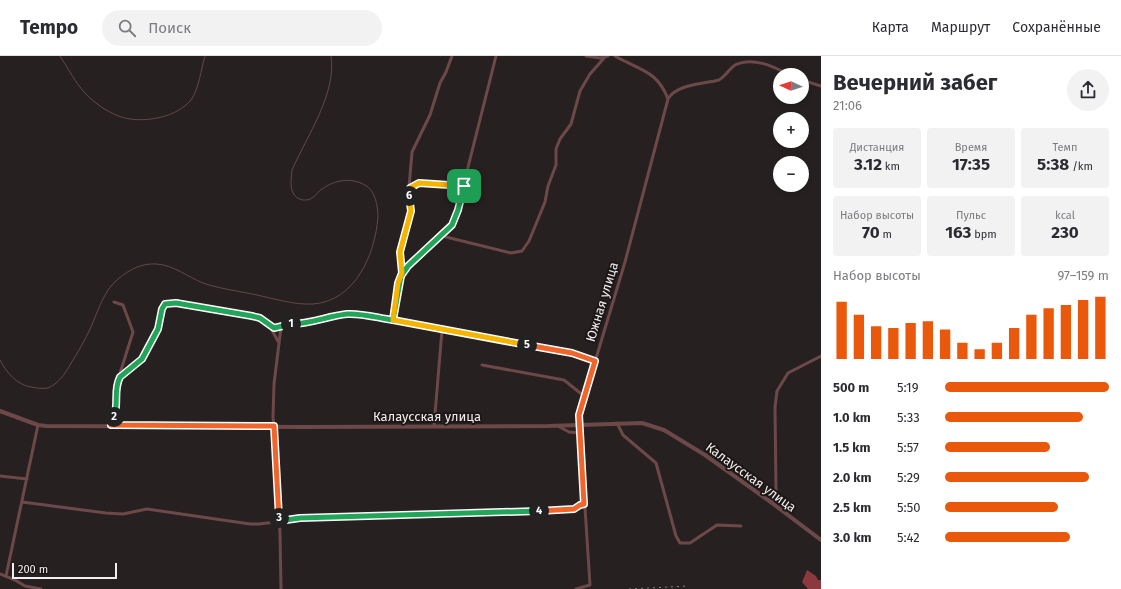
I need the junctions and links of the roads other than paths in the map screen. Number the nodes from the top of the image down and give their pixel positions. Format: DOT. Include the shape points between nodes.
graph roads {
  1 [pos="452,56"];
  2 [pos="496,56"];
  3 [pos="586,56"];
  4 [pos="615,56"];
  5 [pos="607,57"];
  6 [pos="776,68"];
  7 [pos="809,82"];
  8 [pos="821,86"];
  9 [pos="668,99"];
  10 [pos="464,186"];
  11 [pos="410,188"];
  12 [pos="449,229"];
  13 [pos="442,236"];
  14 [pos="453,238"];
  15 [pos="402,273"];
  16 [pos="114,302"];
  17 [pos="393,320"];
  18 [pos="268,324"];
  19 [pos="282,327"];
  20 [pos="442,330"];
  21 [pos="279,343"];
  22 [pos="821,356"];
  23 [pos="595,361"];
  24 [pos="482,365"];
  25 [pos="120,377"];
  26 [pos="584,396"];
  27 [pos="0,411"];
  28 [pos="616,423"];
  29 [pos="579,424"];
  30 [pos="38,425"];
  31 [pos="111,425"];
  32 [pos="557,425"];
  33 [pos="274,426"];
  34 [pos="434,426"];
  35 [pos="579,433"];
  36 [pos="0,476"];
  37 [pos="27,479"];
  38 [pos="22,502"];
  39 [pos="772,503"];
  40 [pos="584,504"];
  41 [pos="279,521"];
  42 [pos="741,526"];
  43 [pos="821,540"];
  44 [pos="0,574"];
  45 [pos="6,576"];
  46 [pos="41,589"];
  47 [pos="281,589"];
  48 [pos="576,589"];
  1 -- 11 [label="street" via="430,115 412,152"];
  2 -- 10 [label="street"];
  3 -- 5 [label="street"];
  4 -- 9 [label="street" via="636,65 657,80"];
  5 -- 14 [label="street" via="590,74 580,91 571,124 556,149 556,165 545,202 523,250 511,253"];
  6 -- 9 [label="street" via="760,60 743,61 734,65 724,78 678,90 671,93"];
  7 -- 8 [label="street"];
  9 -- 23 [label="street, Южная улица" via="625,262"];
  10 -- 11 [label="street" via="419,183"];
  10 -- 12 [label="street" via="457,215"];
  11 -- 15 [label="street" via="408,199 411,211 400,252"];
  12 -- 13 [label="street"];
  12 -- 14 [label="street"];
  13 -- 14 [label="street"];
  13 -- 15 [label="street"];
  15 -- 17 [label="street" via="398,283"];
  16 -- 25 [label="street" via="123,305 133,330"];
  17 -- 19 [label="street" via="347,314"];
  17 -- 20 [label="street"];
  18 -- 19 [label="street" via="274,328"];
  18 -- 21 [label="street"];
  18 -- 25 [label="street" via="252,316 168,303 163,306 158,329 142,359"];
  19 -- 21 [label="street"];
  20 -- 23 [label="street" via="572,353"];
  20 -- 34 [label="street"];
  21 -- 33 [label="street" via="274,384"];
  22 -- 39 [label="street" via="788,373 777,391 776,490"];
  23 -- 26 [label="street, Южная улица"];
  24 -- 26 [label="street" via="564,380"];
  25 -- 31 [label="street" via="116,386 115,414"];
  26 -- 29 [label="street, Южная улица"];
  27 -- 30 [label="street, Калаусская улица"];
  28 -- 29 [label="street, Калаусская улица"];
  28 -- 39 [label="street, Калаусская улица" via="642,424 664,430 705,455"];
  28 -- 42 [label="street" via="623,435 656,463 680,543 690,543 717,525"];
  29 -- 32 [label="street, Калаусская улица"];
  29 -- 35 [label="street, Южная улица"];
  30 -- 31 [label="street, Калаусская улица"];
  30 -- 37 [label="street"];
  31 -- 33 [label="street, Калаусская улица"];
  32 -- 34 [label="street, Калаусская улица"];
  32 -- 35 [label="street" via="569,432"];
  33 -- 34 [label="street, Калаусская улица"];
  33 -- 41 [label="street"];
  35 -- 40 [label="street, Южная улица"];
  36 -- 37 [label="street"];
  37 -- 38 [label="street"];
  38 -- 41 [label="street" via="123,514 147,509 250,524"];
  38 -- 45 [label="street"];
  39 -- 43 [label="street, Калаусская улица"];
  40 -- 41 [label="street" via="564,510 300,518"];
  40 -- 48 [label="street, Южная улица" via="590,585"];
  41 -- 47 [label="street"];
  44 -- 45 [label="street"];
  45 -- 46 [label="street" via="26,586"];
}
